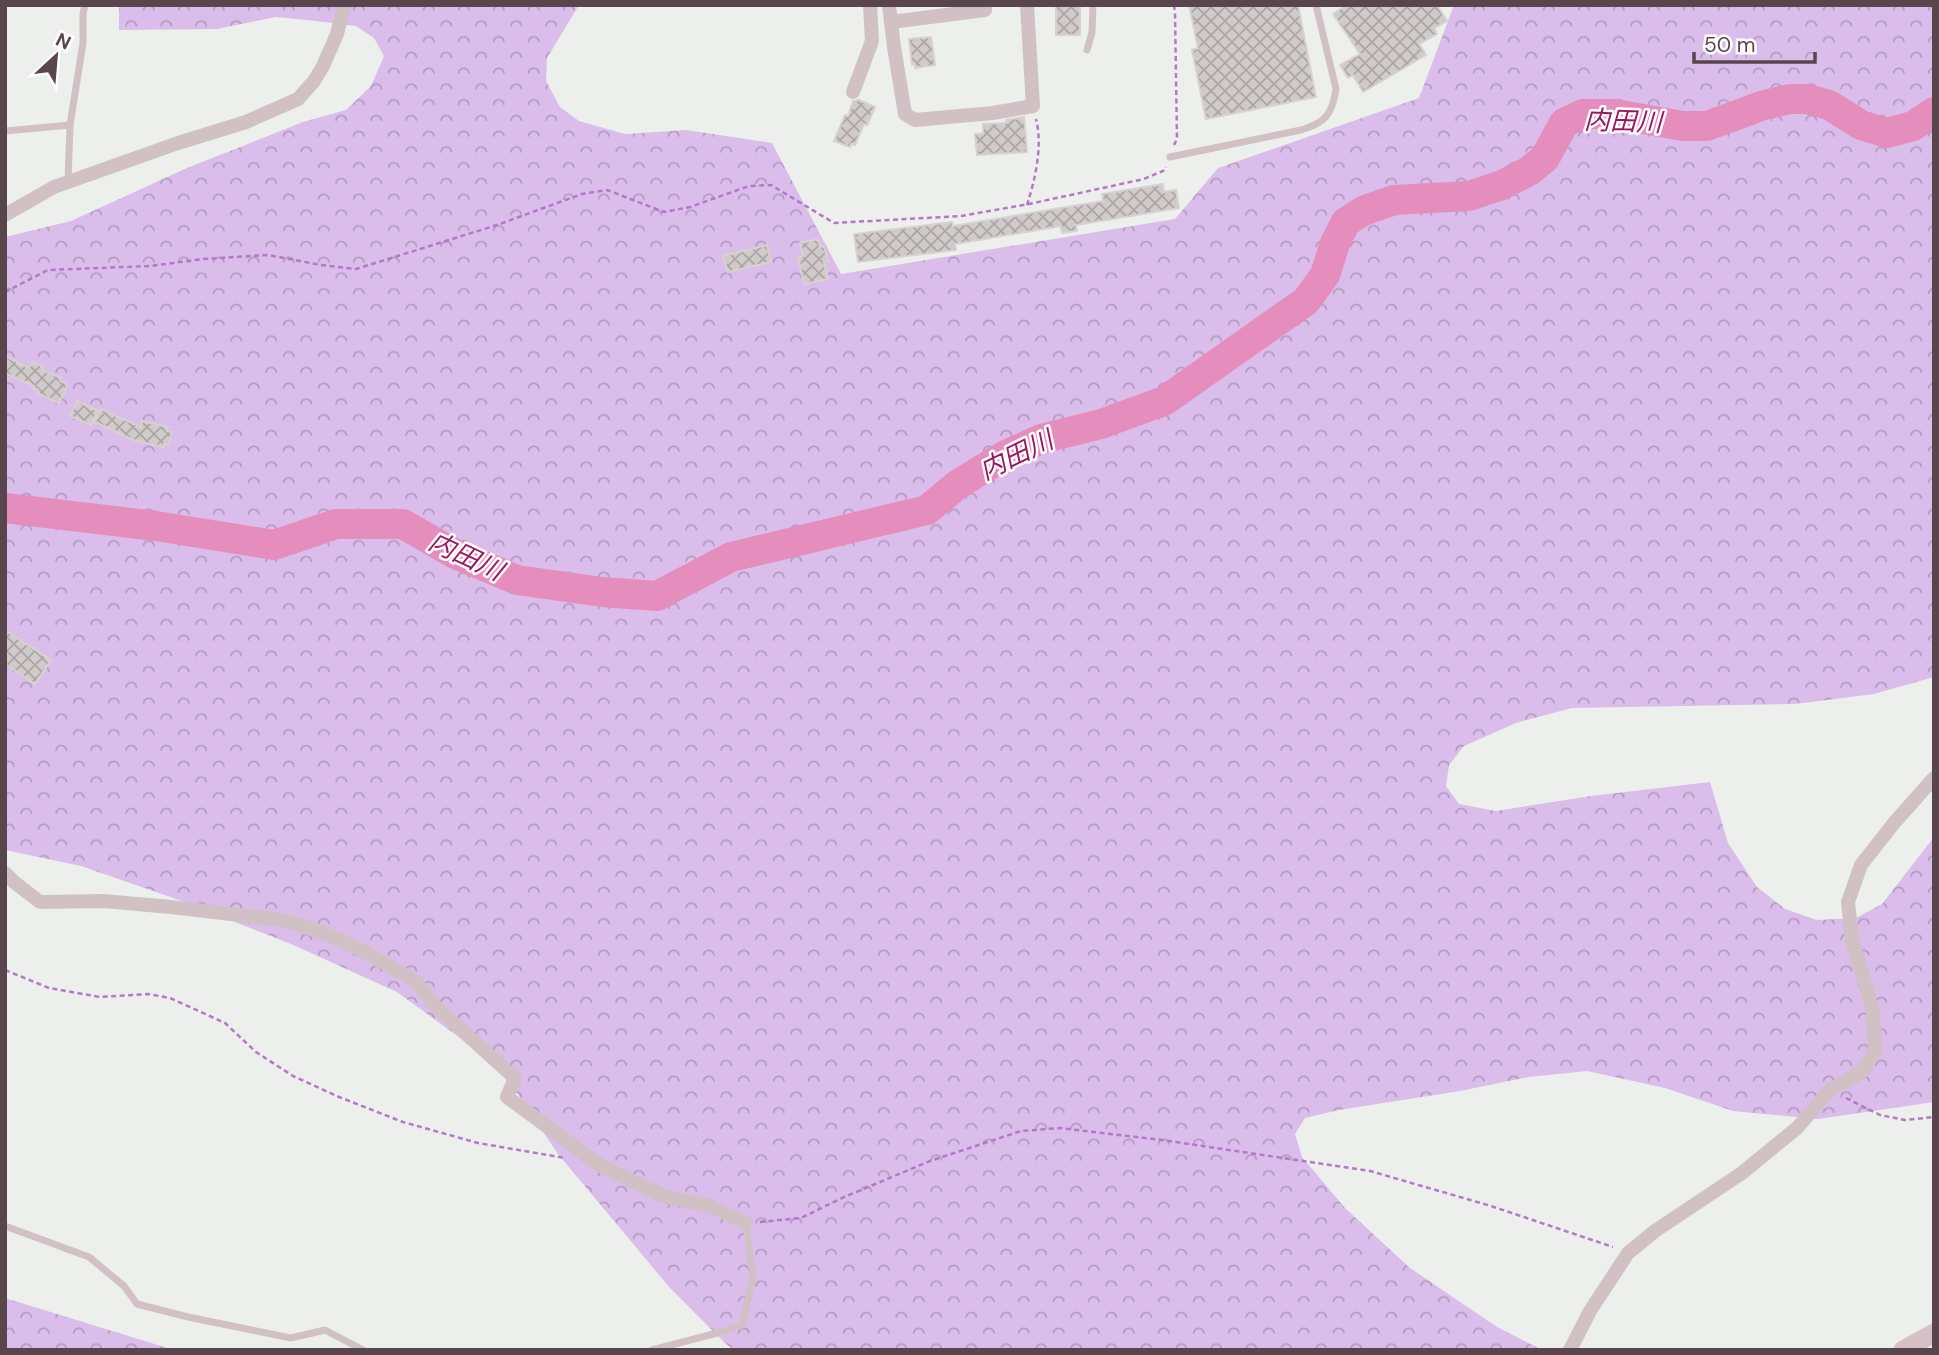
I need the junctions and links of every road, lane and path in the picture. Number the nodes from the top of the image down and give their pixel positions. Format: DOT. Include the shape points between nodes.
graph roads {
  1 [pos="85,5"];
  2 [pos="344,5"];
  3 [pos="870,5"];
  4 [pos="889,5"];
  5 [pos="1027,5"];
  6 [pos="1093,5"];
  7 [pos="1174,5"];
  8 [pos="1316,5"];
  9 [pos="985,10"];
  10 [pos="891,22"];
  11 [pos="1087,50"];
  12 [pos="853,92"];
  13 [pos="1033,106"];
  14 [pos="70,125"];
  15 [pos="5,131"];
  16 [pos="1170,157"];
  17 [pos="68,181"];
  18 [pos="1027,205"];
  19 [pos="5,215"];
  20 [pos="5,292"];
  21 [pos="1934,778"];
  22 [pos="5,873"];
  23 [pos="5,970"];
  24 [pos="1830,1090"];
  25 [pos="1934,1117"];
  26 [pos="574,1160"];
  27 [pos="746,1223"];
  28 [pos="5,1226"];
  29 [pos="1628,1254"];
  30 [pos="1934,1334"];
  31 [pos="363,1350"];
  32 [pos="652,1350"];
  33 [pos="1570,1350"];
  34 [pos="1903,1350"];
  1 -- 14 [label="lane"];
  2 -- 17 [label="street" via="323,66 298,99 246,122"];
  3 -- 12 [label="street" via="873,41"];
  4 -- 10 [label="street"];
  5 -- 13 [label="street"];
  6 -- 11 [label="lane"];
  7 -- 16 [label="path" via="1177,139"];
  8 -- 16 [label="lane" via="1336,89 1326,118 1301,130"];
  9 -- 10 [label="street"];
  10 -- 13 [label="street" via="905,114 915,120"];
  13 -- 18 [label="path" via="1038,149"];
  14 -- 15 [label="lane"];
  14 -- 17 [label="lane"];
  16 -- 18 [label="path" via="1165,170 1144,178"];
  17 -- 19 [label="street"];
  18 -- 20 [label="path" via="961,216 834,223 771,185 749,186 664,212 607,190 582,194 356,269 268,255 242,256 48,270"];
  21 -- 24 [label="street" via="1861,865 1848,902 1852,940 1874,1010 1875,1052 1862,1072"];
  22 -- 27 [label="street" via="40,902 171,907 282,920 327,934 417,982 432,1003 515,1078 507,1097 601,1166 662,1196 710,1206"];
  23 -- 26 [label="path" via="49,988 100,997 148,994 170,998 225,1023 256,1052 339,1097 403,1122 478,1143"];
  24 -- 25 [label="path" via="1880,1115 1906,1120"];
  24 -- 29 [label="street" via="1779,1143"];
  27 -- 29 [label="path" via="801,1218 930,1161 1021,1131 1060,1128 1370,1171 1491,1206"];
  27 -- 32 [label="lane" via="754,1278 742,1325"];
  28 -- 31 [label="lane" via="89,1257 124,1286 137,1304 291,1338 326,1330"];
  29 -- 33 [label="street"];
  30 -- 34 [label="street"];
}
